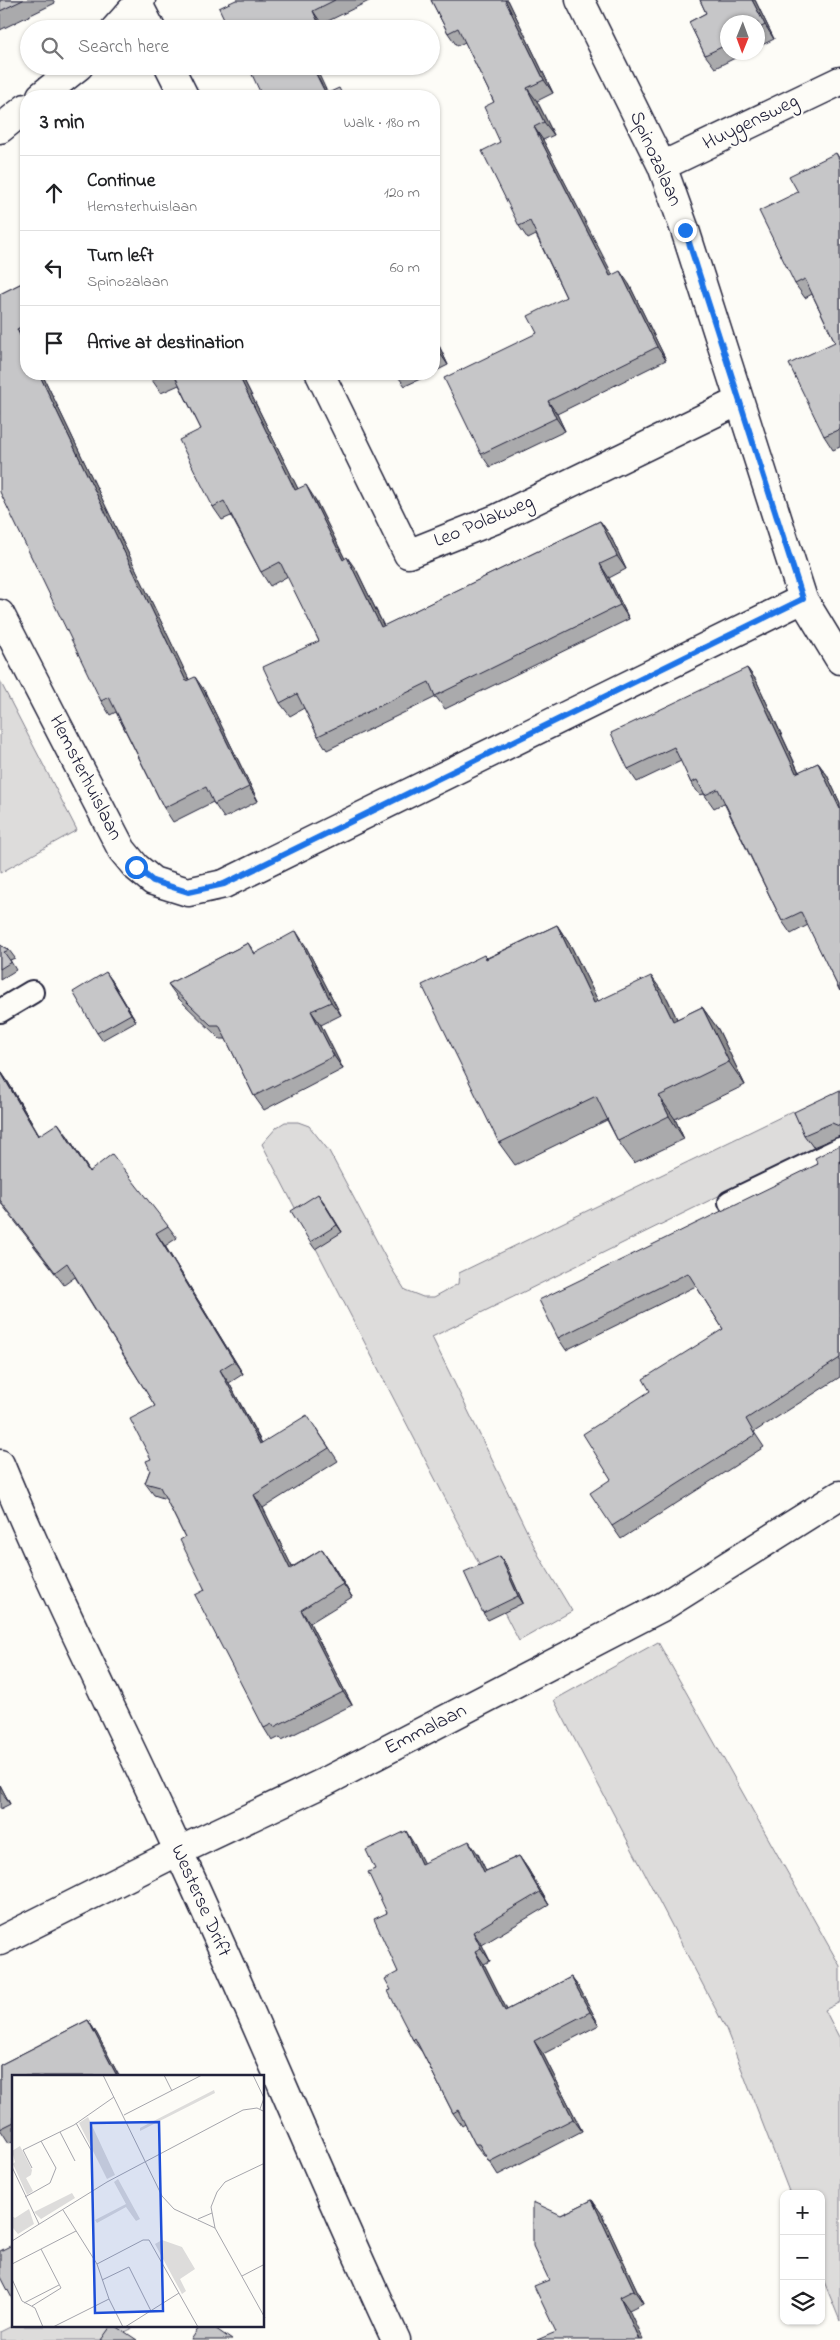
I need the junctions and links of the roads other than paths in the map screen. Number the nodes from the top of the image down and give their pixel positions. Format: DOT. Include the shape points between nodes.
graph roads {
  1 [pos="580,0"];
  2 [pos="140,2"];
  3 [pos="123,20"];
  4 [pos="147,20"];
  5 [pos="68,75"];
  6 [pos="174,75"];
  7 [pos="840,81"];
  8 [pos="49,90"];
  9 [pos="181,90"];
  10 [pos="20,113"];
  11 [pos="0,129"];
  12 [pos="662,166"];
  13 [pos="323,380"];
  14 [pos="739,401"];
  15 [pos="803,599"];
  16 [pos="0,614"];
  17 [pos="840,660"];
  18 [pos="32,992"];
  19 [pos="0,1011"];
  20 [pos="840,1149"];
  21 [pos="730,1202"];
  22 [pos="0,1464"];
  23 [pos="840,1495"];
  24 [pos="179,1851"];
  25 [pos="0,1940"];
  26 [pos="396,2340"];
  1 -- 12 [label="street, Spinozalaan"];
  2 -- 3 [label="street"];
  2 -- 4 [label="street"];
  5 -- 8 [label="street"];
  6 -- 9 [label="street"];
  7 -- 12 [label="street, Huygensweg"];
  10 -- 11 [label="street"];
  12 -- 14 [label="street, Spinozalaan"];
  13 -- 14 [label="street, Leo Polakweg" via="408,554 496,519"];
  14 -- 15 [label="street, Spinozalaan"];
  15 -- 16 [label="street, Hemsterhuislaan" via="224,884 188,892 153,881 122,850"];
  15 -- 17 [label="street, Spinozalaan"];
  18 -- 19 [label="lane"];
  20 -- 21 [label="lane"];
  22 -- 24 [label="street, Westerse Drift" via="33,1545"];
  23 -- 24 [label="street, Emmalaan" via="662,1607 325,1782"];
  24 -- 25 [label="street, Emmalaan"];
  24 -- 26 [label="street, Westerse Drift"];
}
